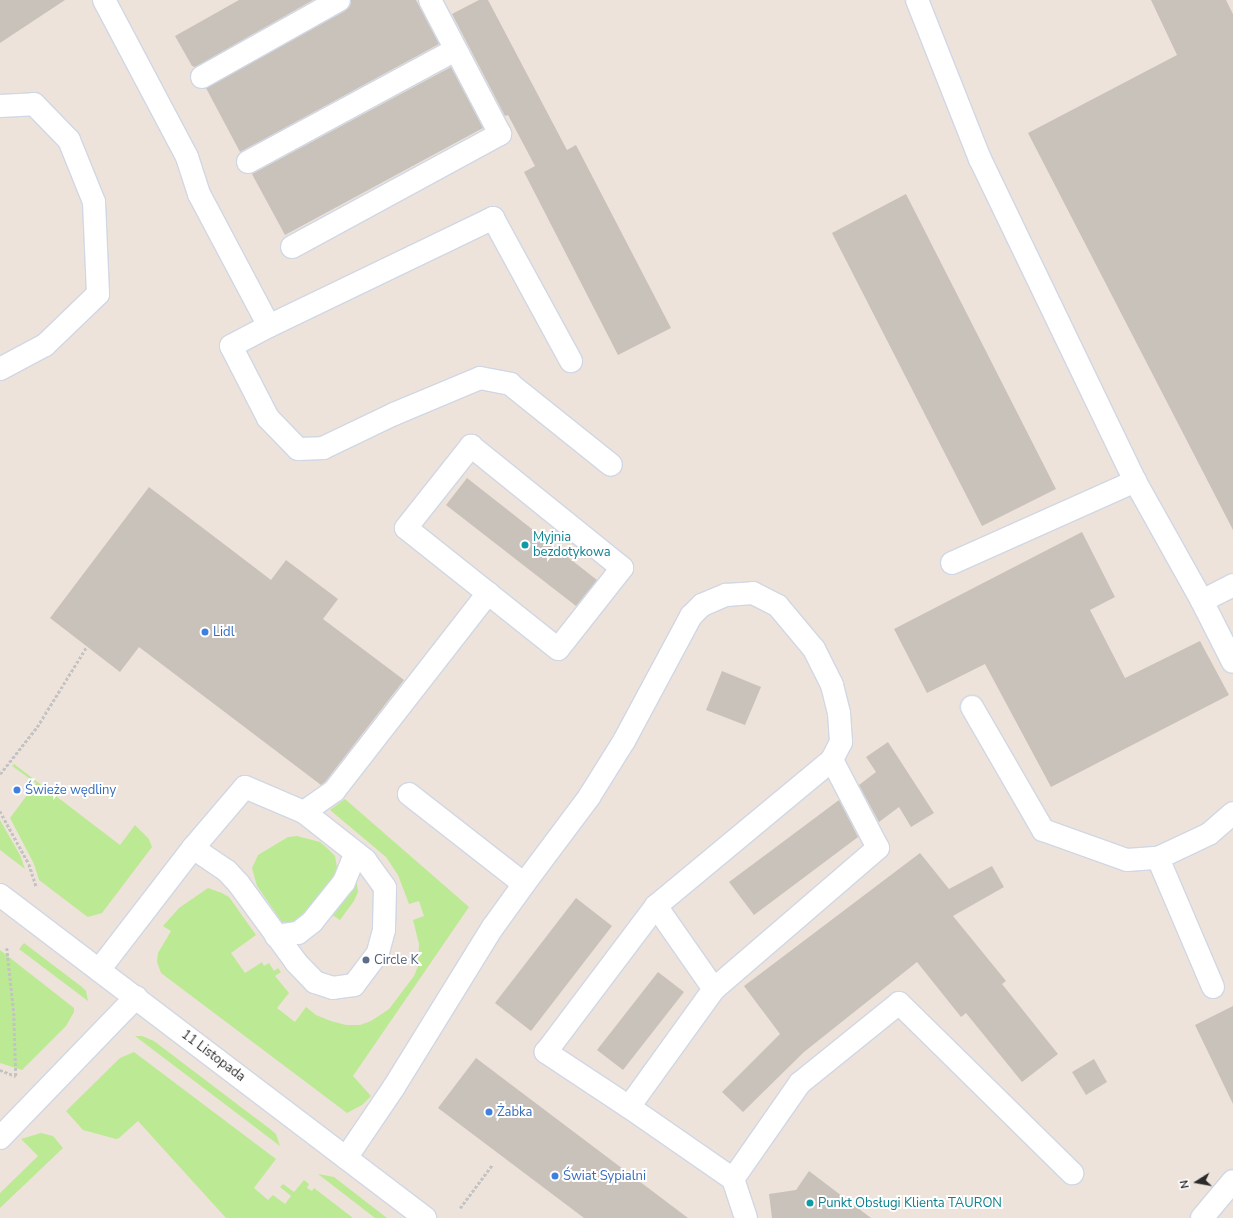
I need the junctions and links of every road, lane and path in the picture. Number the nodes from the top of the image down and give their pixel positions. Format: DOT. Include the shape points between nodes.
graph roads {
  1 [pos="104,0"];
  2 [pos="339,0"];
  3 [pos="430,0"];
  4 [pos="917,0"];
  5 [pos="455,50"];
  6 [pos="202,77"];
  7 [pos="0,106"];
  8 [pos="248,162"];
  9 [pos="292,247"];
  10 [pos="269,326"];
  11 [pos="571,361"];
  12 [pos="0,369"];
  13 [pos="610,465"];
  14 [pos="1135,481"];
  15 [pos="952,563"];
  16 [pos="1233,585"];
  17 [pos="488,593"];
  18 [pos="1202,602"];
  19 [pos="87,646"];
  20 [pos="1233,662"];
  21 [pos="972,706"];
  22 [pos="832,760"];
  23 [pos="0,774"];
  24 [pos="409,794"];
  25 [pos="0,811"];
  26 [pos="304,812"];
  27 [pos="1233,814"];
  28 [pos="193,848"];
  29 [pos="356,853"];
  30 [pos="1158,858"];
  31 [pos="524,884"];
  32 [pos="36,886"];
  33 [pos="0,894"];
  34 [pos="656,906"];
  35 [pos="276,936"];
  36 [pos="8,948"];
  37 [pos="99,970"];
  38 [pos="1213,987"];
  39 [pos="714,989"];
  40 [pos="136,998"];
  41 [pos="16,1076"];
  42 [pos="629,1107"];
  43 [pos="0,1138"];
  44 [pos="346,1158"];
  45 [pos="492,1165"];
  46 [pos="1072,1173"];
  47 [pos="733,1179"];
  48 [pos="1233,1181"];
  49 [pos="460,1208"];
  50 [pos="425,1218"];
  51 [pos="746,1218"];
  52 [pos="1202,1218"];
  1 -- 10 [label="street" via="187,157 199,194"];
  2 -- 6 [label="street"];
  3 -- 5 [label="street"];
  4 -- 14 [label="street" via="980,159"];
  5 -- 8 [label="street"];
  5 -- 9 [label="street" via="500,134"];
  7 -- 12 [label="street" via="34,104 69,140 94,202 98,294 45,345"];
  10 -- 11 [label="street" via="493,218"];
  10 -- 13 [label="street" via="231,346 268,418 298,449 323,448 394,414 480,378 510,384"];
  14 -- 15 [label="street"];
  14 -- 18 [label="street"];
  16 -- 18 [label="street"];
  17 -- 17 [label="street" via="406,528 471,446 622,568 558,649"];
  17 -- 26 [label="street" via="334,791"];
  18 -- 20 [label="street"];
  19 -- 23 [label="path" via="37,727"];
  21 -- 30 [label="street" via="1043,830 1127,860"];
  22 -- 31 [label="street" via="841,742 839,713 832,685 814,649 778,606 753,593 726,595 702,605 691,616 624,741 589,797"];
  22 -- 34 [label="street"];
  22 -- 39 [label="street" via="878,848"];
  24 -- 31 [label="street"];
  25 -- 32 [label="path" via="29,864"];
  26 -- 28 [label="street" via="245,787"];
  26 -- 29 [label="street"];
  27 -- 30 [label="street" via="1209,834"];
  28 -- 35 [label="street" via="227,871"];
  28 -- 37 [label="street"];
  29 -- 35 [label="street" via="344,882 312,922 298,933"];
  29 -- 35 [label="street" via="365,860 385,888 384,930 378,953 354,985 333,988 315,982"];
  30 -- 38 [label="street"];
  31 -- 44 [label="street" via="493,927 394,1087"];
  33 -- 37 [label="street, 11 Listopada"];
  34 -- 39 [label="street"];
  34 -- 42 [label="street" via="546,1052"];
  36 -- 41 [label="path"];
  37 -- 40 [label="street, 11 Listopada"];
  39 -- 42 [label="street"];
  40 -- 43 [label="street"];
  40 -- 44 [label="street, 11 Listopada"];
  42 -- 47 [label="street"];
  44 -- 50 [label="street, 11 Listopada"];
  45 -- 49 [label="path"];
  46 -- 47 [label="street" via="899,1003 800,1083"];
  47 -- 51 [label="street"];
  48 -- 52 [label="street"];
}
